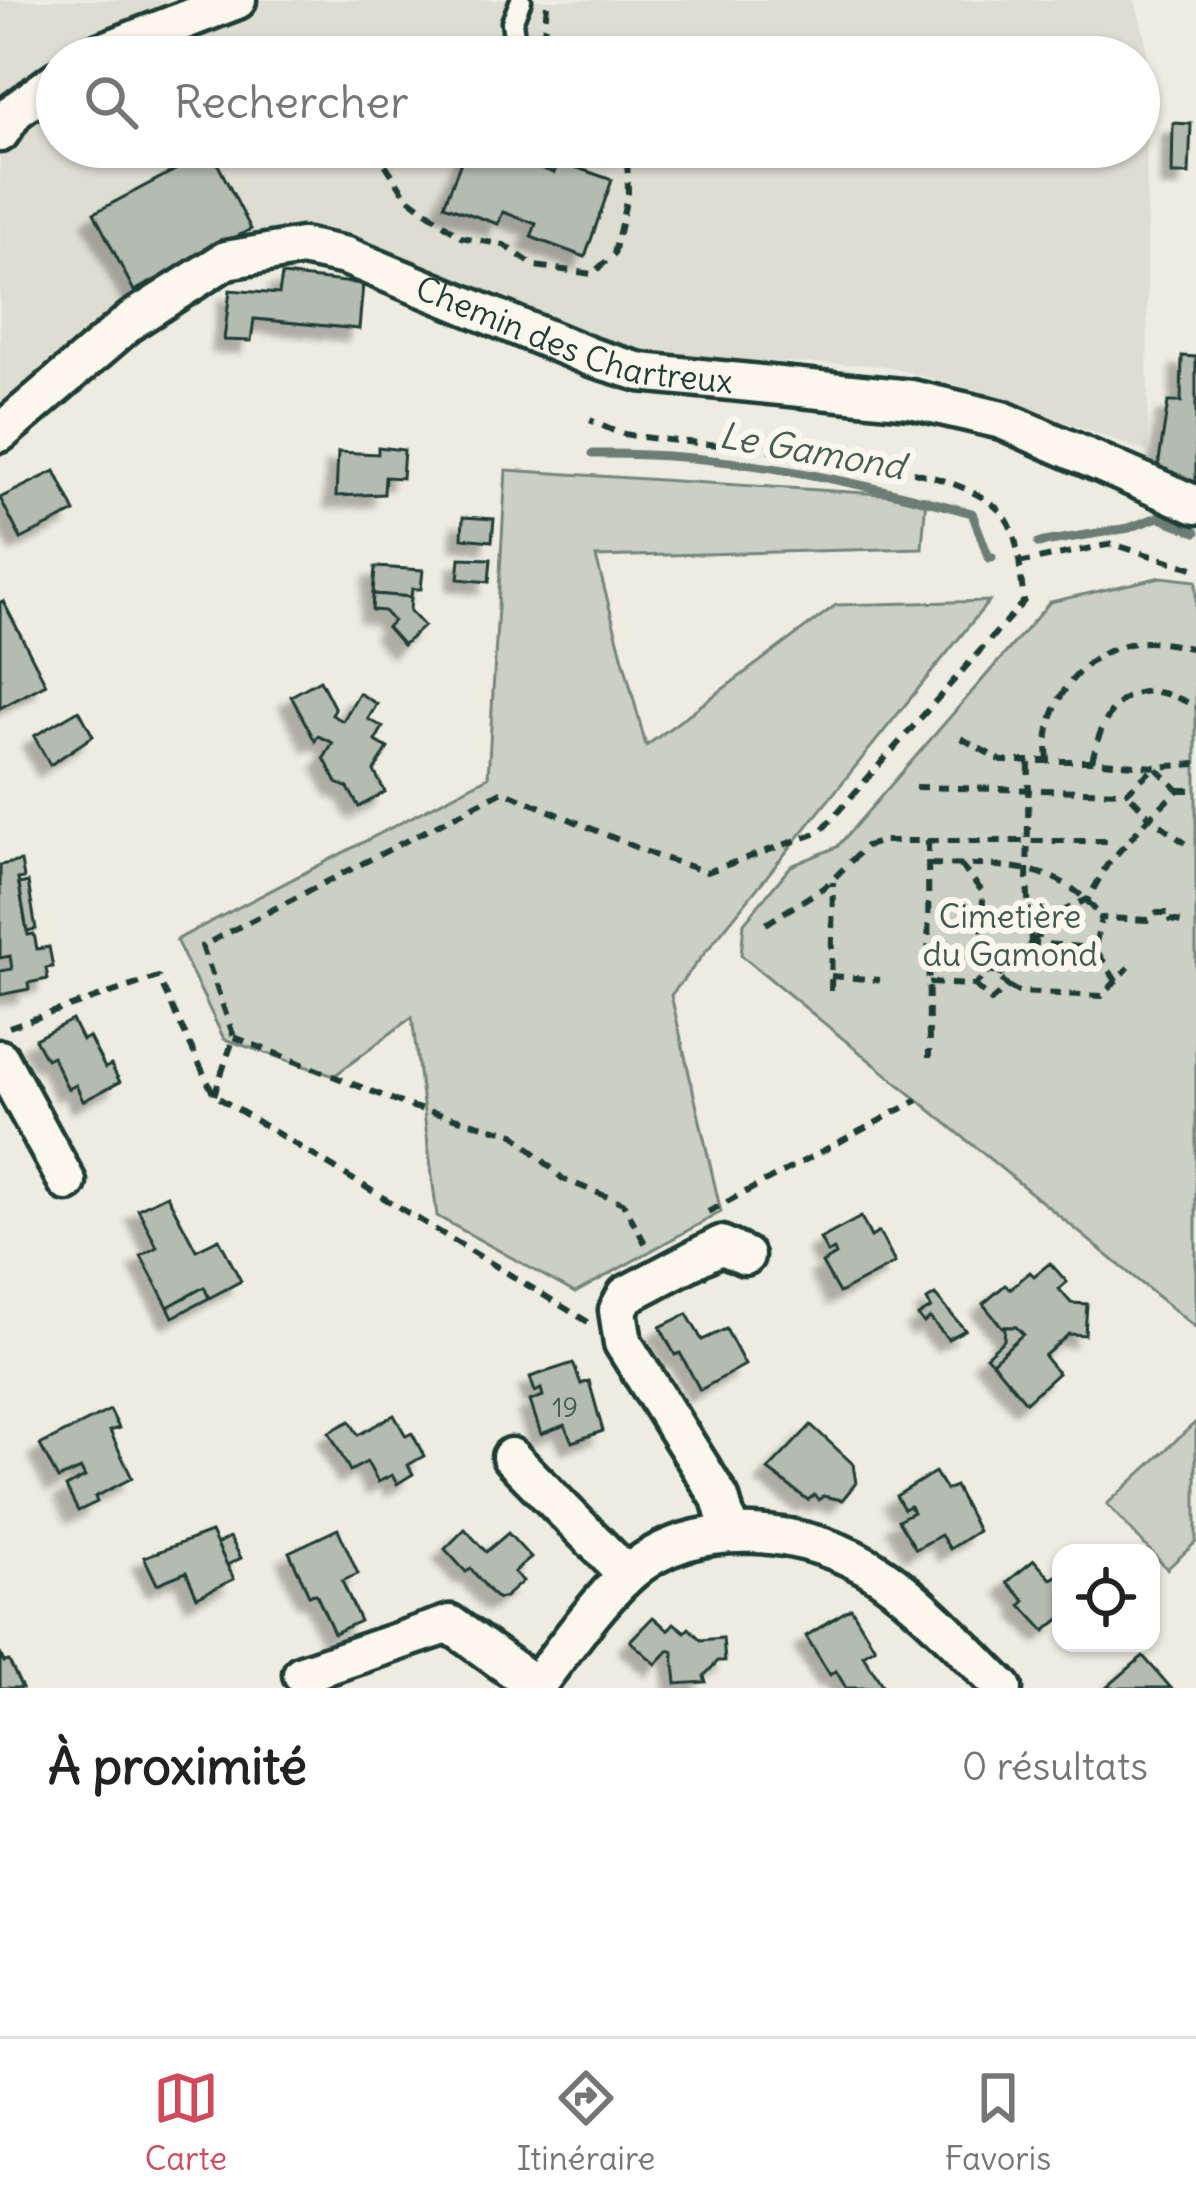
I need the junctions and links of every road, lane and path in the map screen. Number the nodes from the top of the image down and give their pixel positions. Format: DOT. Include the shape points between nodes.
graph roads {
  1 [pos="237,0"];
  2 [pos="521,0"];
  3 [pos="547,0"];
  4 [pos="144,36"];
  5 [pos="514,36"];
  6 [pos="545,36"];
  7 [pos="36,96"];
  8 [pos="0,133"];
  9 [pos="388,168"];
  10 [pos="628,168"];
  11 [pos="590,420"];
  12 [pos="0,433"];
  13 [pos="1196,505"];
  14 [pos="1018,563"];
  15 [pos="1196,569"];
  16 [pos="1196,650"];
  17 [pos="1196,707"];
  18 [pos="961,738"];
  19 [pos="1048,760"];
  20 [pos="1092,761"];
  21 [pos="1029,764"];
  22 [pos="1196,764"];
  23 [pos="1155,767"];
  24 [pos="915,787"];
  25 [pos="1028,790"];
  26 [pos="1178,790"];
  27 [pos="1196,790"];
  28 [pos="1127,792"];
  29 [pos="1150,817"];
  30 [pos="1029,838"];
  31 [pos="928,839"];
  32 [pos="1112,841"];
  33 [pos="1185,843"];
  34 [pos="929,864"];
  35 [pos="960,865"];
  36 [pos="1027,866"];
  37 [pos="833,878"];
  38 [pos="1088,899"];
  39 [pos="1101,918"];
  40 [pos="1182,922"];
  41 [pos="766,924"];
  42 [pos="1031,943"];
  43 [pos="1095,948"];
  44 [pos="1129,967"];
  45 [pos="831,976"];
  46 [pos="999,976"];
  47 [pos="982,978"];
  48 [pos="880,980"];
  49 [pos="1116,980"];
  50 [pos="929,983"];
  51 [pos="975,985"];
  52 [pos="1008,986"];
  53 [pos="832,991"];
  54 [pos="0,1030"];
  55 [pos="234,1037"];
  56 [pos="929,1058"];
  57 [pos="0,1059"];
  58 [pos="214,1095"];
  59 [pos="918,1100"];
  60 [pos="67,1182"];
  61 [pos="688,1223"];
  62 [pos="627,1255"];
  63 [pos="746,1256"];
  64 [pos="589,1300"];
  65 [pos="580,1317"];
  66 [pos="623,1343"];
  67 [pos="512,1457"];
  68 [pos="730,1533"];
  69 [pos="627,1574"];
  70 [pos="302,1674"];
  71 [pos="535,1687"];
  72 [pos="1003,1688"];
  1 -- 4 [label="street"];
  2 -- 5 [label="lane"];
  3 -- 6 [label="path"];
  7 -- 8 [label="street"];
  9 -- 10 [label="path" via="406,196 461,237 504,245 535,266 592,274 614,254"];
  11 -- 14 [label="path" via="620,434 814,454 984,495 1009,522"];
  12 -- 13 [label="street, Chemin des Chartreux" via="132,320 226,260 302,247 346,256 640,372 911,399 1002,420"];
  14 -- 15 [label="path" via="1112,544"];
  14 -- 55 [label="path" via="1024,601 820,832 707,872 503,791 202,946"];
  16 -- 19 [label="path" via="1128,644 1079,670 1050,722"];
  17 -- 20 [label="path" via="1167,690 1142,690 1117,705"];
  18 -- 21 [label="path" via="1002,761"];
  19 -- 20 [label="path"];
  19 -- 21 [label="path"];
  20 -- 23 [label="path"];
  21 -- 25 [label="path"];
  22 -- 23 [label="path"];
  23 -- 26 [label="path"];
  23 -- 28 [label="path"];
  24 -- 25 [label="path"];
  25 -- 28 [label="path"];
  25 -- 30 [label="path"];
  26 -- 27 [label="path"];
  26 -- 29 [label="path"];
  28 -- 29 [label="path"];
  29 -- 33 [label="path"];
  29 -- 38 [label="path"];
  30 -- 31 [label="path"];
  30 -- 32 [label="path"];
  30 -- 36 [label="path"];
  31 -- 34 [label="path"];
  31 -- 37 [label="path" via="866,846"];
  34 -- 35 [label="path"];
  34 -- 50 [label="path"];
  35 -- 36 [label="path"];
  35 -- 47 [label="path" via="983,892"];
  36 -- 38 [label="path"];
  36 -- 42 [label="path"];
  37 -- 41 [label="path"];
  37 -- 45 [label="path"];
  38 -- 39 [label="path"];
  38 -- 42 [label="path"];
  39 -- 40 [label="path" via="1170,913"];
  39 -- 43 [label="path"];
  42 -- 43 [label="path"];
  42 -- 46 [label="path"];
  43 -- 49 [label="path"];
  44 -- 49 [label="path"];
  45 -- 48 [label="path"];
  45 -- 53 [label="path"];
  46 -- 47 [label="path" via="991,969"];
  46 -- 52 [label="path"];
  47 -- 51 [label="path"];
  49 -- 52 [label="path" via="1102,996"];
  50 -- 51 [label="path"];
  50 -- 56 [label="path"];
  51 -- 52 [label="path" via="991,1001"];
  54 -- 58 [label="path" via="158,977"];
  55 -- 58 [label="path"];
  55 -- 62 [label="path" via="410,1106 514,1134 562,1179 623,1203 646,1245"];
  57 -- 60 [label="street"];
  58 -- 65 [label="path"];
  59 -- 61 [label="path"];
  63 -- 66 [label="street" via="722,1245 626,1295 618,1310"];
  64 -- 65 [label="path"];
  65 -- 66 [label="path"];
  66 -- 68 [label="street" via="720,1498"];
  67 -- 69 [label="street"];
  68 -- 69 [label="street" via="669,1545"];
  68 -- 72 [label="street" via="840,1552 869,1568"];
  69 -- 71 [label="street"];
  70 -- 71 [label="street" via="450,1624"];
}
